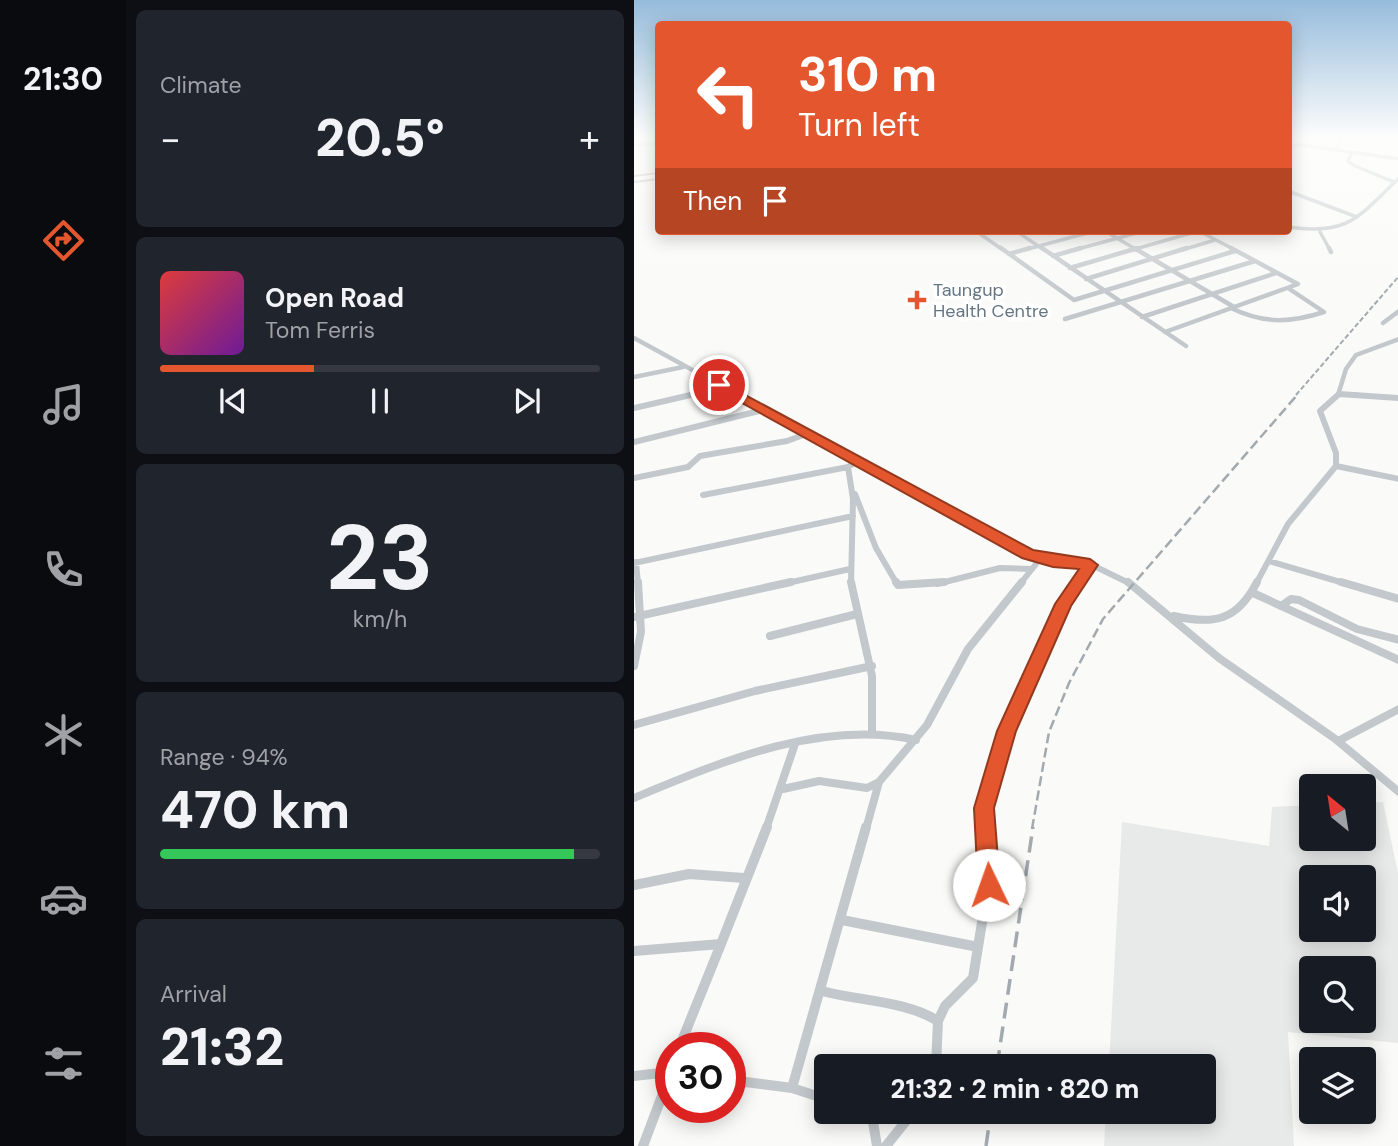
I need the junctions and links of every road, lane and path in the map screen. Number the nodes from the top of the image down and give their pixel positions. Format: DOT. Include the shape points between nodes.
graph roads {
  1 [pos="1384,191"];
  2 [pos="1292,193"];
  3 [pos="1357,217"];
  4 [pos="1292,228"];
  5 [pos="1320,232"];
  6 [pos="982,235"];
  7 [pos="1022,235"];
  8 [pos="1080,235"];
  9 [pos="1112,235"];
  10 [pos="1131,235"];
  11 [pos="1184,235"];
  12 [pos="1206,235"];
  13 [pos="1118,239"];
  14 [pos="1215,240"];
  15 [pos="1038,246"];
  16 [pos="1135,249"];
  17 [pos="1235,251"];
  18 [pos="1331,252"];
  19 [pos="1009,254"];
  20 [pos="1053,256"];
  21 [pos="1153,260"];
  22 [pos="1256,261"];
  23 [pos="1070,268"];
  24 [pos="1173,271"];
  25 [pos="1276,273"];
  26 [pos="1087,279"];
  27 [pos="1192,282"];
  28 [pos="1288,288"];
  29 [pos="1105,291"];
  30 [pos="1213,295"];
  31 [pos="1124,304"];
  32 [pos="1233,308"];
  33 [pos="1399,311"];
  34 [pos="1142,317"];
  35 [pos="1065,319"];
  36 [pos="1383,323"];
  37 [pos="1165,332"];
  38 [pos="634,338"];
  39 [pos="1399,339"];
  40 [pos="647,346"];
  41 [pos="1186,346"];
  42 [pos="634,348"];
  43 [pos="683,367"];
  44 [pos="634,377"];
  45 [pos="719,385"];
  46 [pos="1339,394"];
  47 [pos="1399,398"];
  48 [pos="634,408"];
  49 [pos="763,410"];
  50 [pos="809,433"];
  51 [pos="634,442"];
  52 [pos="858,461"];
  53 [pos="1336,466"];
  54 [pos="848,467"];
  55 [pos="634,478"];
  56 [pos="1399,479"];
  57 [pos="855,494"];
  58 [pos="703,495"];
  59 [pos="853,516"];
  60 [pos="1040,558"];
  61 [pos="1269,561"];
  62 [pos="635,562"];
  63 [pos="1090,565"];
  64 [pos="850,569"];
  65 [pos="1032,569"];
  66 [pos="1253,593"];
  67 [pos="1399,599"];
  68 [pos="1281,606"];
  69 [pos="857,614"];
  70 [pos="637,616"];
  71 [pos="1174,616"];
  72 [pos="770,636"];
  73 [pos="1399,639"];
  74 [pos="1399,660"];
  75 [pos="634,666"];
  76 [pos="872,666"];
  77 [pos="1399,709"];
  78 [pos="634,726"];
  79 [pos="872,731"];
  80 [pos="916,740"];
  81 [pos="1340,740"];
  82 [pos="795,744"];
  83 [pos="880,782"];
  84 [pos="783,789"];
  85 [pos="1399,792"];
  86 [pos="634,798"];
  87 [pos="744,878"];
  88 [pos="634,885"];
  89 [pos="842,920"];
  90 [pos="721,944"];
  91 [pos="978,947"];
  92 [pos="634,951"];
  93 [pos="822,991"];
  94 [pos="938,1021"];
  95 [pos="685,1032"];
  96 [pos="937,1054"];
  97 [pos="655,1072"];
  98 [pos="634,1076"];
  99 [pos="746,1082"];
  100 [pos="792,1088"];
  101 [pos="814,1095"];
  102 [pos="655,1112"];
  103 [pos="873,1124"];
  104 [pos="904,1124"];
  105 [pos="643,1146"];
  106 [pos="877,1146"];
  107 [pos="886,1146"];
  1 -- 3 [label="street"];
  2 -- 3 [label="street"];
  3 -- 5 [label="street" via="1349,226"];
  4 -- 5 [label="street"];
  5 -- 18 [label="street"];
  6 -- 19 [label="street"];
  7 -- 15 [label="street"];
  8 -- 15 [label="street"];
  9 -- 13 [label="street"];
  10 -- 13 [label="street"];
  11 -- 16 [label="street"];
  12 -- 14 [label="street"];
  13 -- 16 [label="street"];
  13 -- 20 [label="street"];
  14 -- 17 [label="street"];
  14 -- 21 [label="street"];
  15 -- 19 [label="street"];
  15 -- 20 [label="street"];
  16 -- 21 [label="street"];
  16 -- 23 [label="street"];
  17 -- 22 [label="street"];
  17 -- 24 [label="street"];
  19 -- 29 [label="street" via="1071,299"];
  20 -- 23 [label="street"];
  21 -- 24 [label="street"];
  21 -- 26 [label="street"];
  22 -- 25 [label="street"];
  22 -- 27 [label="street"];
  23 -- 26 [label="street"];
  24 -- 27 [label="street"];
  24 -- 29 [label="street"];
  25 -- 28 [label="street" via="1298,283"];
  25 -- 30 [label="street"];
  26 -- 29 [label="street"];
  27 -- 30 [label="street"];
  27 -- 31 [label="street"];
  28 -- 32 [label="street"];
  28 -- 32 [label="street" via="1324,312 1297,321 1252,318"];
  29 -- 31 [label="street"];
  30 -- 32 [label="street"];
  30 -- 34 [label="street"];
  31 -- 34 [label="street"];
  31 -- 35 [label="street"];
  32 -- 37 [label="street"];
  33 -- 36 [label="street"];
  34 -- 37 [label="street"];
  37 -- 41 [label="street"];
  38 -- 40 [label="street"];
  39 -- 46 [label="street" via="1356,355 1346,369"];
  40 -- 42 [label="street"];
  40 -- 43 [label="street"];
  43 -- 44 [label="street"];
  43 -- 45 [label="street"];
  45 -- 48 [label="street" via="696,396"];
  45 -- 49 [label="street"];
  46 -- 47 [label="street"];
  46 -- 53 [label="street" via="1320,415 1336,453"];
  49 -- 50 [label="street"];
  49 -- 51 [label="street"];
  50 -- 52 [label="street"];
  50 -- 55 [label="street" via="700,456 688,467"];
  52 -- 54 [label="street"];
  52 -- 60 [label="street"];
  53 -- 56 [label="street"];
  53 -- 61 [label="street" via="1284,529"];
  54 -- 57 [label="street"];
  54 -- 58 [label="street"];
  57 -- 59 [label="street"];
  57 -- 65 [label="street" via="876,548 898,585 932,585 1000,568"];
  59 -- 62 [label="street"];
  59 -- 64 [label="street"];
  60 -- 63 [label="street"];
  60 -- 65 [label="street"];
  61 -- 66 [label="street"];
  61 -- 67 [label="street"];
  62 -- 70 [label="street"];
  63 -- 71 [label="street" via="1133,586"];
  63 -- 91 [label="street" via="1064,604 1012,713 986,796 989,885"];
  64 -- 69 [label="street"];
  64 -- 70 [label="street"];
  65 -- 80 [label="street" via="968,649"];
  66 -- 68 [label="street"];
  66 -- 71 [label="street" via="1227,618 1210,622"];
  68 -- 73 [label="street" via="1299,600 1357,629"];
  68 -- 74 [label="street"];
  69 -- 72 [label="street"];
  69 -- 76 [label="street"];
  70 -- 75 [label="street" via="640,640"];
  71 -- 81 [label="street" via="1222,660"];
  76 -- 78 [label="street" via="755,691"];
  76 -- 79 [label="street" via="877,704"];
  77 -- 81 [label="street"];
  79 -- 80 [label="street"];
  79 -- 82 [label="street"];
  80 -- 83 [label="street"];
  81 -- 85 [label="street"];
  82 -- 84 [label="street"];
  82 -- 86 [label="street"];
  83 -- 84 [label="street" via="867,788 819,781"];
  83 -- 89 [label="street"];
  84 -- 87 [label="street"];
  87 -- 88 [label="street" via="688,872"];
  87 -- 90 [label="street"];
  89 -- 91 [label="street"];
  89 -- 93 [label="street"];
  90 -- 92 [label="street"];
  90 -- 95 [label="street"];
  91 -- 94 [label="street" via="973,978 945,1006"];
  93 -- 94 [label="street" via="857,1001 894,1003"];
  93 -- 100 [label="street"];
  94 -- 96 [label="street"];
  97 -- 98 [label="street"];
  99 -- 100 [label="street"];
  100 -- 101 [label="street"];
  102 -- 105 [label="street"];
  103 -- 106 [label="street"];
  104 -- 107 [label="street"];
}
